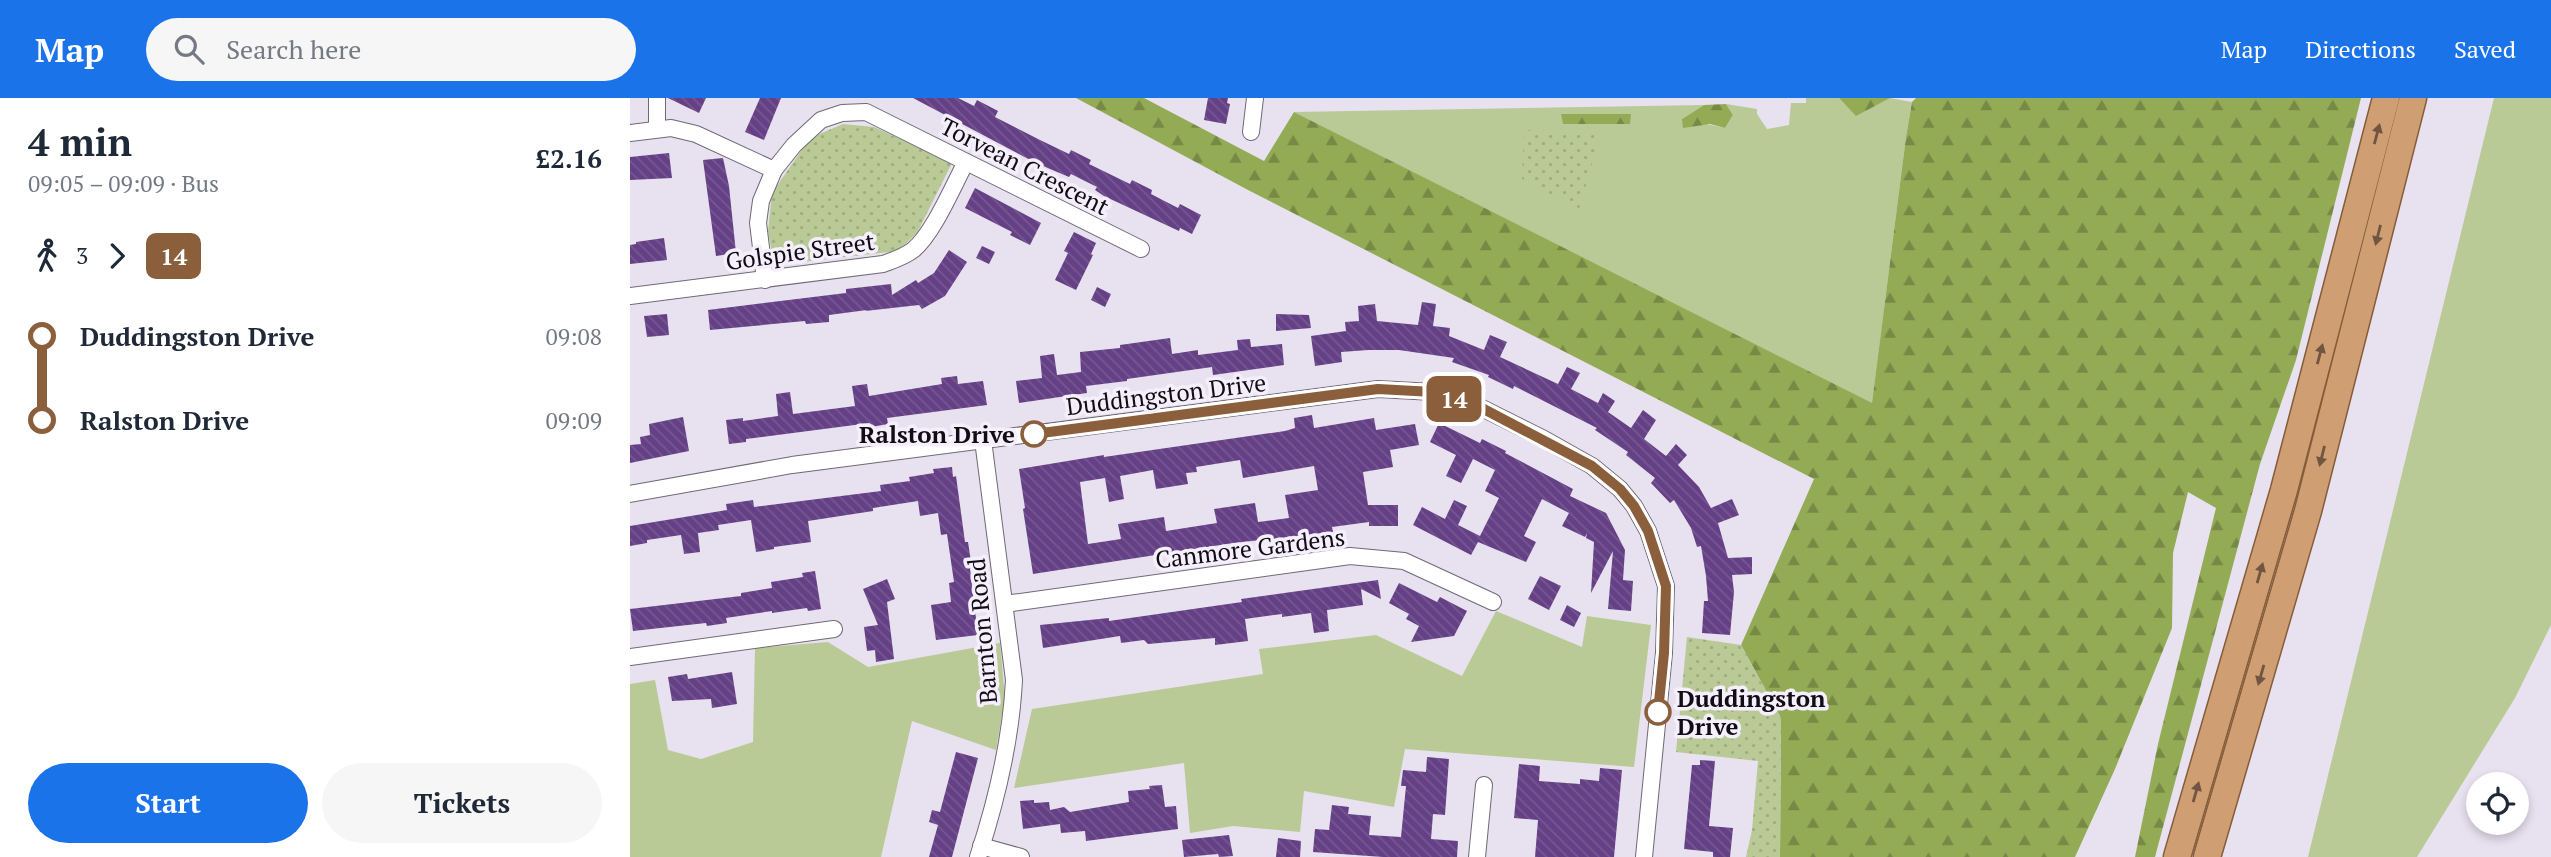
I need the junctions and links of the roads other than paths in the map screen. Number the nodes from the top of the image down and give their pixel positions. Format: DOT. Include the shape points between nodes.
graph roads {
  1 [pos="657,98"];
  2 [pos="1255,98"];
  3 [pos="2386,98"];
  4 [pos="2413,98"];
  5 [pos="657,129"];
  6 [pos="1251,132"];
  7 [pos="630,133"];
  8 [pos="966,162"];
  9 [pos="774,170"];
  10 [pos="1141,249"];
  11 [pos="765,279"];
  12 [pos="630,296"];
  13 [pos="983,440"];
  14 [pos="630,494"];
  15 [pos="1493,602"];
  16 [pos="1005,604"];
  17 [pos="834,629"];
  18 [pos="630,657"];
  19 [pos="1483,785"];
  20 [pos="979,852"];
  21 [pos="1021,857"];
  22 [pos="1477,857"];
  23 [pos="1644,857"];
  24 [pos="2177,857"];
  25 [pos="2207,857"];
  1 -- 5 [label="street"];
  2 -- 6 [label="street"];
  24 -- 3 [label="highway, one-way" via="2284,489"];
  4 -- 25 [label="highway, one-way" via="2308,510"];
  5 -- 7 [label="street"];
  5 -- 9 [label="street" via="696,134"];
  8 -- 9 [label="street, Torvean Crescent" via="866,112 821,120"];
  8 -- 10 [label="street, Torvean Crescent"];
  8 -- 11 [label="street, Golspie Street" via="927,235 901,258"];
  9 -- 11 [label="street, Torvean Crescent" via="758,223"];
  11 -- 12 [label="street, Golspie Street"];
  13 -- 14 [label="street" via="792,465"];
  13 -- 16 [label="street, Barnton Road"];
  13 -- 23 [label="street, Duddingston Drive" via="1378,389 1433,392 1478,406 1592,466 1634,506 1648,531 1666,586"];
  15 -- 16 [label="street, Canmore Gardens" via="1404,561 1350,556"];
  16 -- 20 [label="street, Barnton Road" via="1014,680 1012,720"];
  17 -- 18 [label="street"];
  19 -- 22 [label="street"];
  20 -- 21 [label="street"];
}
